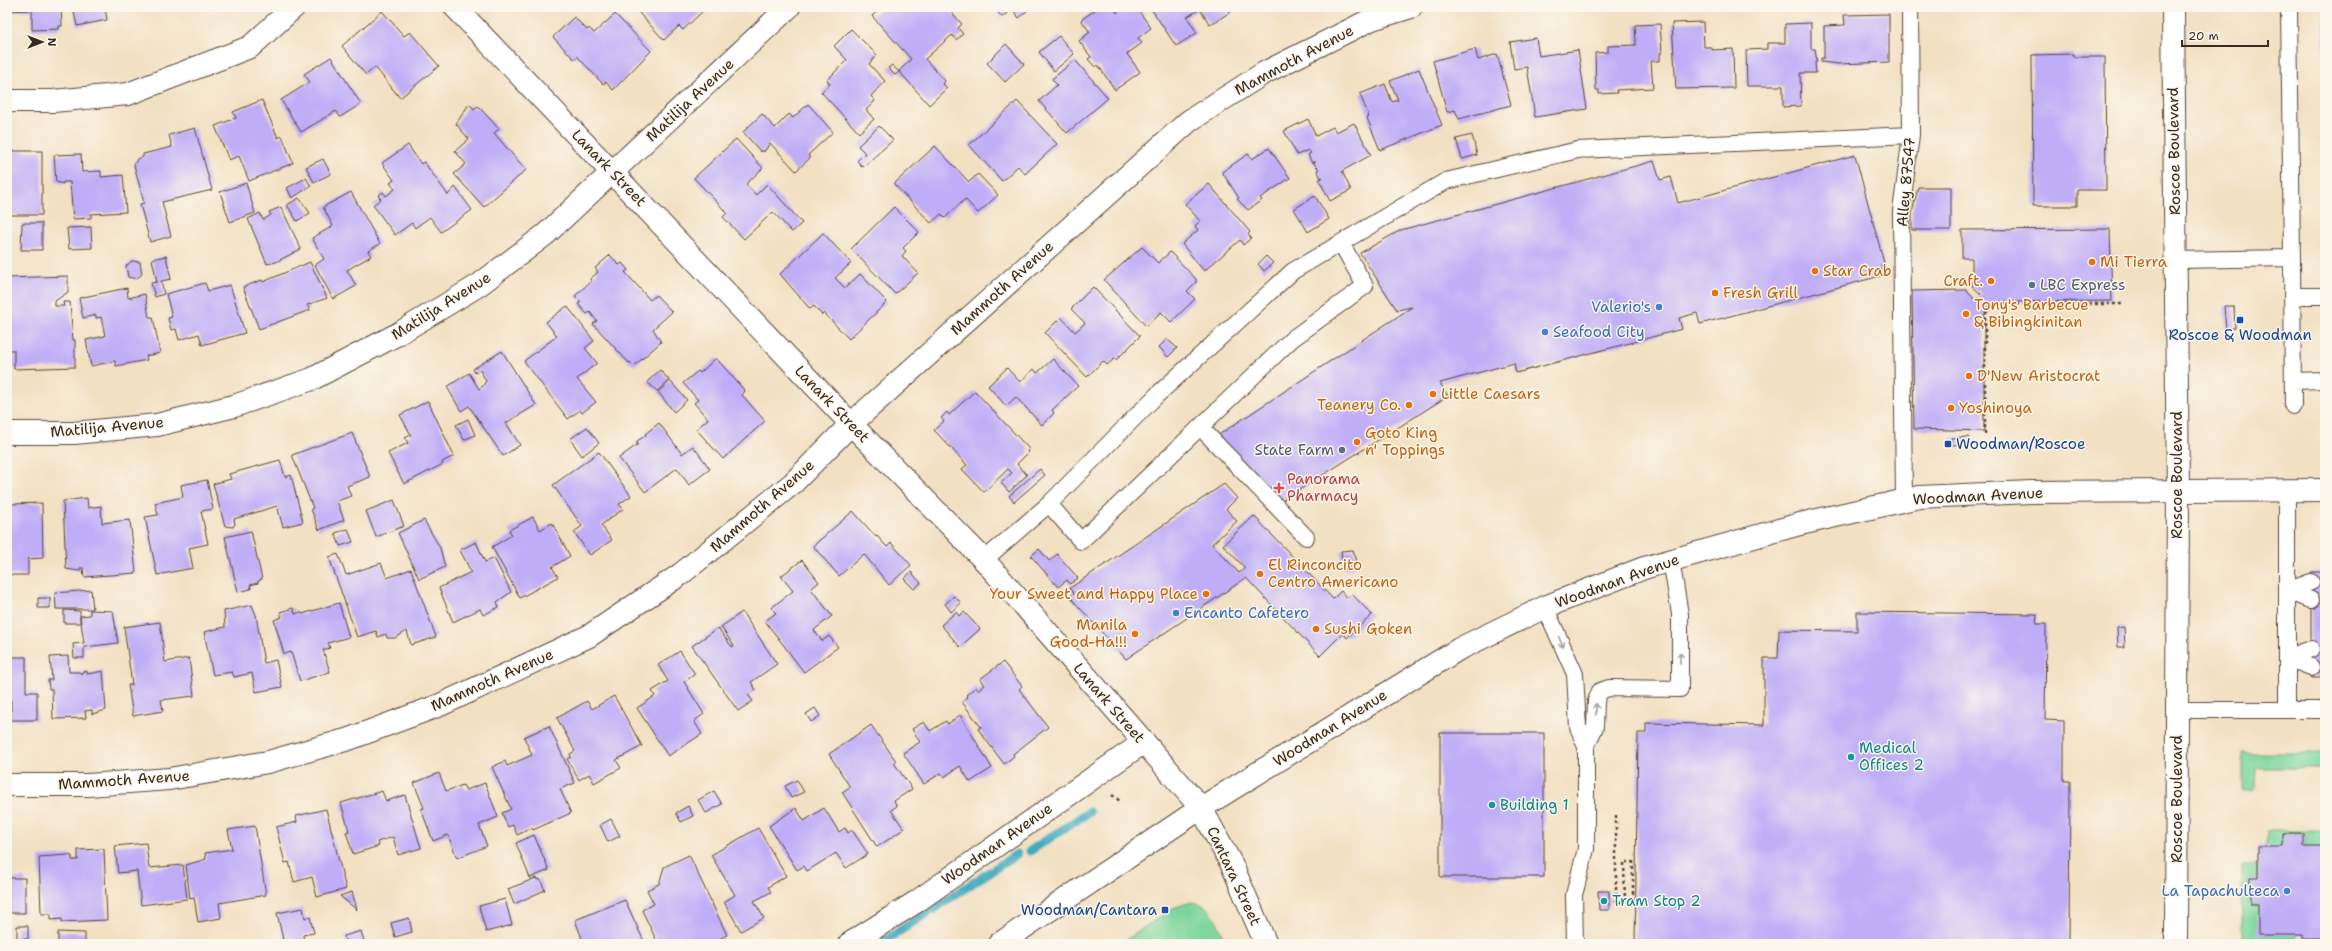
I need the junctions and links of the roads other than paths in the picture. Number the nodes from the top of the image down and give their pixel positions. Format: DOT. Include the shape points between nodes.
graph roads {
  1 [pos="294,7"];
  2 [pos="455,7"];
  3 [pos="789,7"];
  4 [pos="1411,7"];
  5 [pos="1910,7"];
  6 [pos="2173,7"];
  7 [pos="2289,7"];
  8 [pos="7,101"];
  9 [pos="1911,135"];
  10 [pos="613,172"];
  11 [pos="1341,243"];
  12 [pos="2292,258"];
  13 [pos="2176,260"];
  14 [pos="2292,296"];
  15 [pos="2325,296"];
  16 [pos="2325,380"];
  17 [pos="2293,381"];
  18 [pos="2293,406"];
  19 [pos="850,424"];
  20 [pos="1200,427"];
  21 [pos="7,433"];
  22 [pos="2178,490"];
  23 [pos="2287,490"];
  24 [pos="2325,490"];
  25 [pos="1904,500"];
  26 [pos="1049,504"];
  27 [pos="1306,537"];
  28 [pos="984,560"];
  29 [pos="1671,560"];
  30 [pos="2311,582"];
  31 [pos="2287,590"];
  32 [pos="2311,600"];
  33 [pos="1545,607"];
  34 [pos="2311,649"];
  35 [pos="2287,658"];
  36 [pos="2311,667"];
  37 [pos="2177,710"];
  38 [pos="2287,710"];
  39 [pos="2325,710"];
  40 [pos="1144,742"];
  41 [pos="1586,746"];
  42 [pos="7,786"];
  43 [pos="1201,808"];
  44 [pos="849,944"];
  45 [pos="999,944"];
  46 [pos="1266,944"];
  47 [pos="1574,944"];
  48 [pos="2176,944"];
  1 -- 8 [label="street" via="250,47 128,94 54,102"];
  2 -- 10 [label="street, Lanark Street"];
  3 -- 10 [label="street, Matilija Avenue"];
  4 -- 19 [label="street, Mammoth Avenue" via="1372,18 1264,73 1189,121"];
  5 -- 9 [label="lane, Alley 87547"];
  6 -- 13 [label="street, Roscoe Boulevard"];
  7 -- 12 [label="lane"];
  9 -- 11 [label="lane" via="1578,150 1446,181"];
  9 -- 25 [label="lane, Alley 87547" via="1901,212"];
  10 -- 19 [label="street, Lanark Street"];
  10 -- 21 [label="street, Matilija Avenue" via="546,234 479,285 396,335 312,379 234,406 157,425 74,432"];
  11 -- 20 [label="lane" via="1365,286 1292,339"];
  11 -- 26 [label="lane" via="1293,271 1157,395"];
  12 -- 13 [label="lane"];
  12 -- 14 [label="lane"];
  13 -- 22 [label="street, Roscoe Boulevard"];
  14 -- 15 [label="lane"];
  14 -- 17 [label="lane"];
  16 -- 17 [label="lane"];
  17 -- 18 [label="lane"];
  19 -- 28 [label="street, Lanark Street"];
  19 -- 42 [label="street, Mammoth Avenue" via="793,483 681,574 589,636 440,705 349,739 260,763 169,779 88,785"];
  20 -- 26 [label="lane" via="1081,541"];
  20 -- 27 [label="lane"];
  22 -- 23 [label="street, Woodman Avenue"];
  22 -- 25 [label="street, Woodman Avenue" via="2019,492"];
  22 -- 37 [label="street, Roscoe Boulevard"];
  23 -- 24 [label="street, Woodman Avenue"];
  23 -- 31 [label="lane"];
  25 -- 29 [label="street, Woodman Avenue" via="1800,524"];
  26 -- 28 [label="lane"];
  28 -- 40 [label="street, Lanark Street"];
  29 -- 33 [label="street, Woodman Avenue" via="1578,592"];
  41 -- 29 [label="lane, one-way" via="1595,727 1596,701 1600,691 1609,688 1680,689 1680,614"];
  30 -- 31 [label="lane"];
  31 -- 32 [label="lane"];
  31 -- 35 [label="lane"];
  33 -- 41 [label="lane, one-way" via="1575,674 1578,728"];
  33 -- 43 [label="street, Woodman Avenue" via="1459,649"];
  34 -- 35 [label="lane"];
  35 -- 36 [label="lane"];
  35 -- 38 [label="lane"];
  37 -- 38 [label="lane"];
  37 -- 48 [label="street, Roscoe Boulevard"];
  38 -- 39 [label="lane"];
  40 -- 43 [label="street, Lanark Street"];
  40 -- 44 [label="street, Woodman Avenue" via="916,902"];
  41 -- 47 [label="lane" via="1587,844 1574,895"];
  43 -- 45 [label="street, Woodman Avenue"];
  43 -- 46 [label="street, Cantara Street" via="1232,865"];
}
